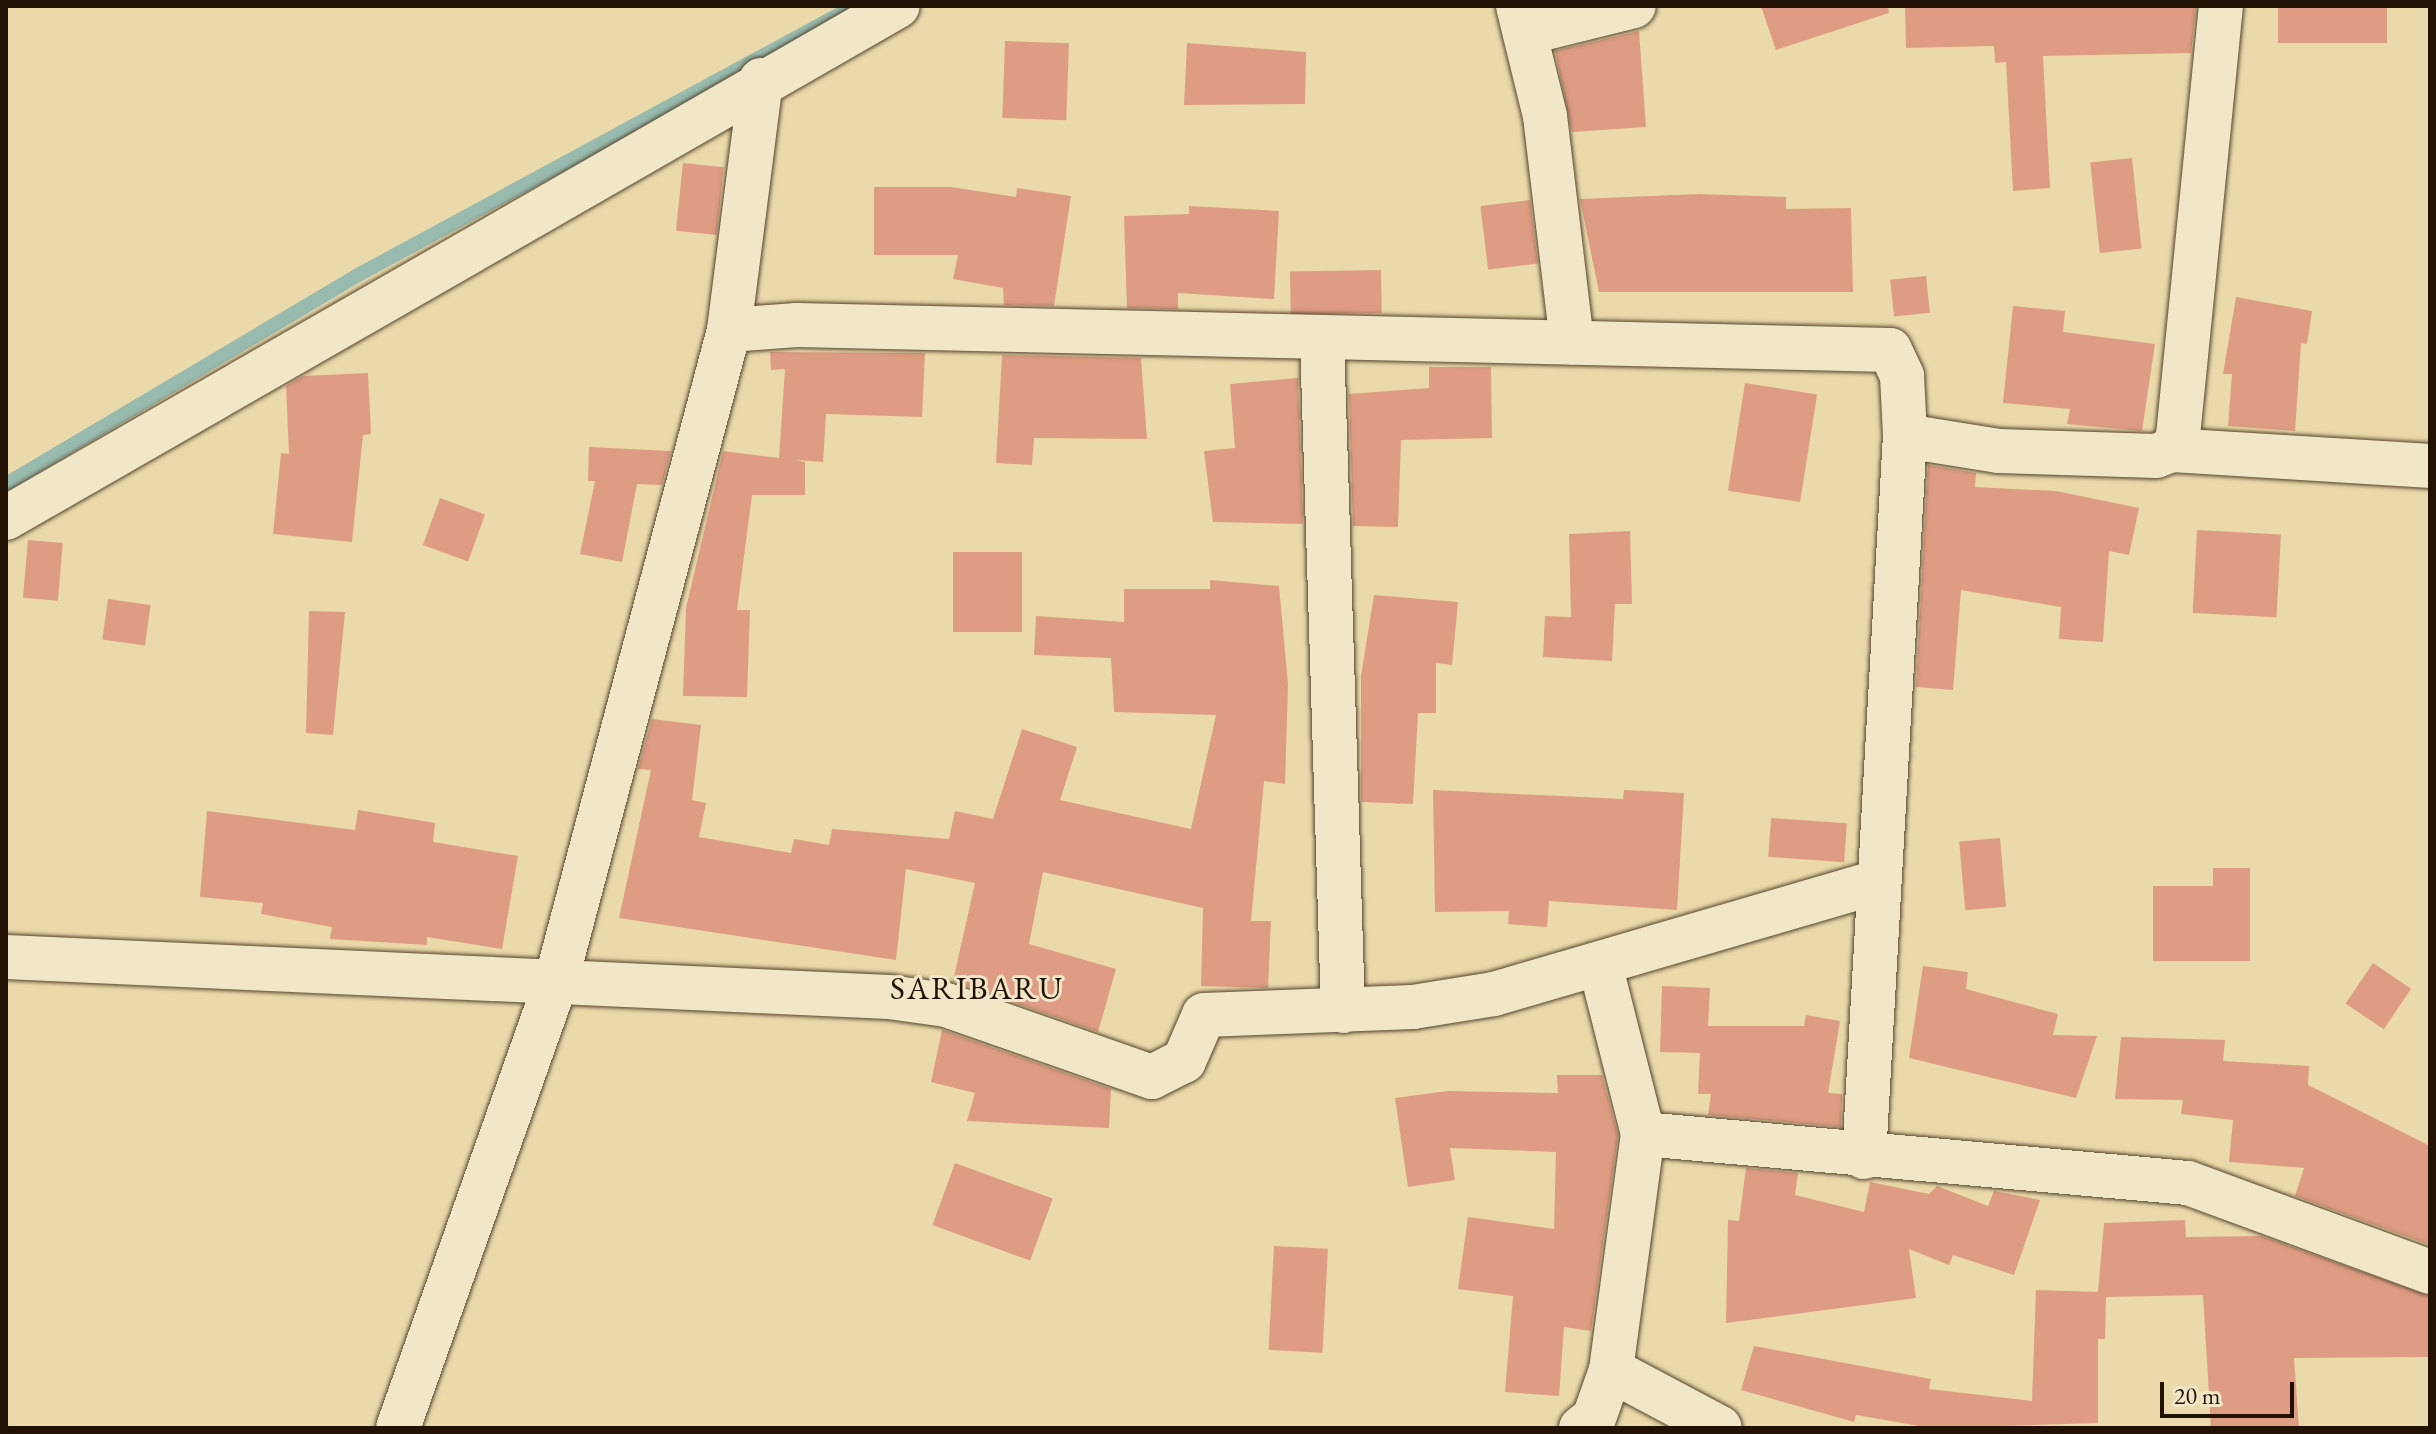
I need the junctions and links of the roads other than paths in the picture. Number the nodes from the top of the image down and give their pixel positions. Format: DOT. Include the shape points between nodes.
graph roads {
  1 [pos="898,6"];
  2 [pos="1634,6"];
  3 [pos="2221,6"];
  4 [pos="1521,20"];
  5 [pos="761,80"];
  6 [pos="729,330"];
  7 [pos="1322,339"];
  8 [pos="1572,342"];
  9 [pos="1905,436"];
  10 [pos="2170,450"];
  11 [pos="2430,466"];
  12 [pos="6,518"];
  13 [pos="1878,882"];
  14 [pos="6,957"];
  15 [pos="1600,964"];
  16 [pos="555,985"];
  17 [pos="1343,1011"];
  18 [pos="1643,1134"];
  19 [pos="1864,1157"];
  20 [pos="2430,1272"];
  21 [pos="1611,1370"];
  22 [pos="398,1428"];
  23 [pos="1581,1428"];
  24 [pos="1720,1428"];
  1 -- 5 [label="street"];
  2 -- 4 [label="street"];
  3 -- 10 [label="street" via="2178,436"];
  4 -- 8 [label="street" via="1545,116"];
  5 -- 6 [label="street"];
  5 -- 12 [label="street"];
  6 -- 7 [label="street"];
  6 -- 16 [label="street"];
  7 -- 8 [label="street"];
  7 -- 17 [label="street"];
  8 -- 9 [label="street" via="1890,350 1902,376"];
  9 -- 10 [label="street" via="1999,451 2156,456"];
  9 -- 13 [label="street"];
  10 -- 11 [label="street"];
  13 -- 15 [label="street"];
  13 -- 19 [label="street"];
  14 -- 16 [label="street"];
  15 -- 17 [label="street" via="1494,994"];
  15 -- 18 [label="street"];
  16 -- 17 [label="street" via="889,997 946,1005 1152,1077 1184,1061 1204,1015"];
  16 -- 22 [label="street"];
  18 -- 19 [label="street"];
  18 -- 21 [label="street"];
  19 -- 20 [label="street" via="2188,1183"];
  21 -- 23 [label="street" via="1594,1418"];
  21 -- 24 [label="street"];
}
